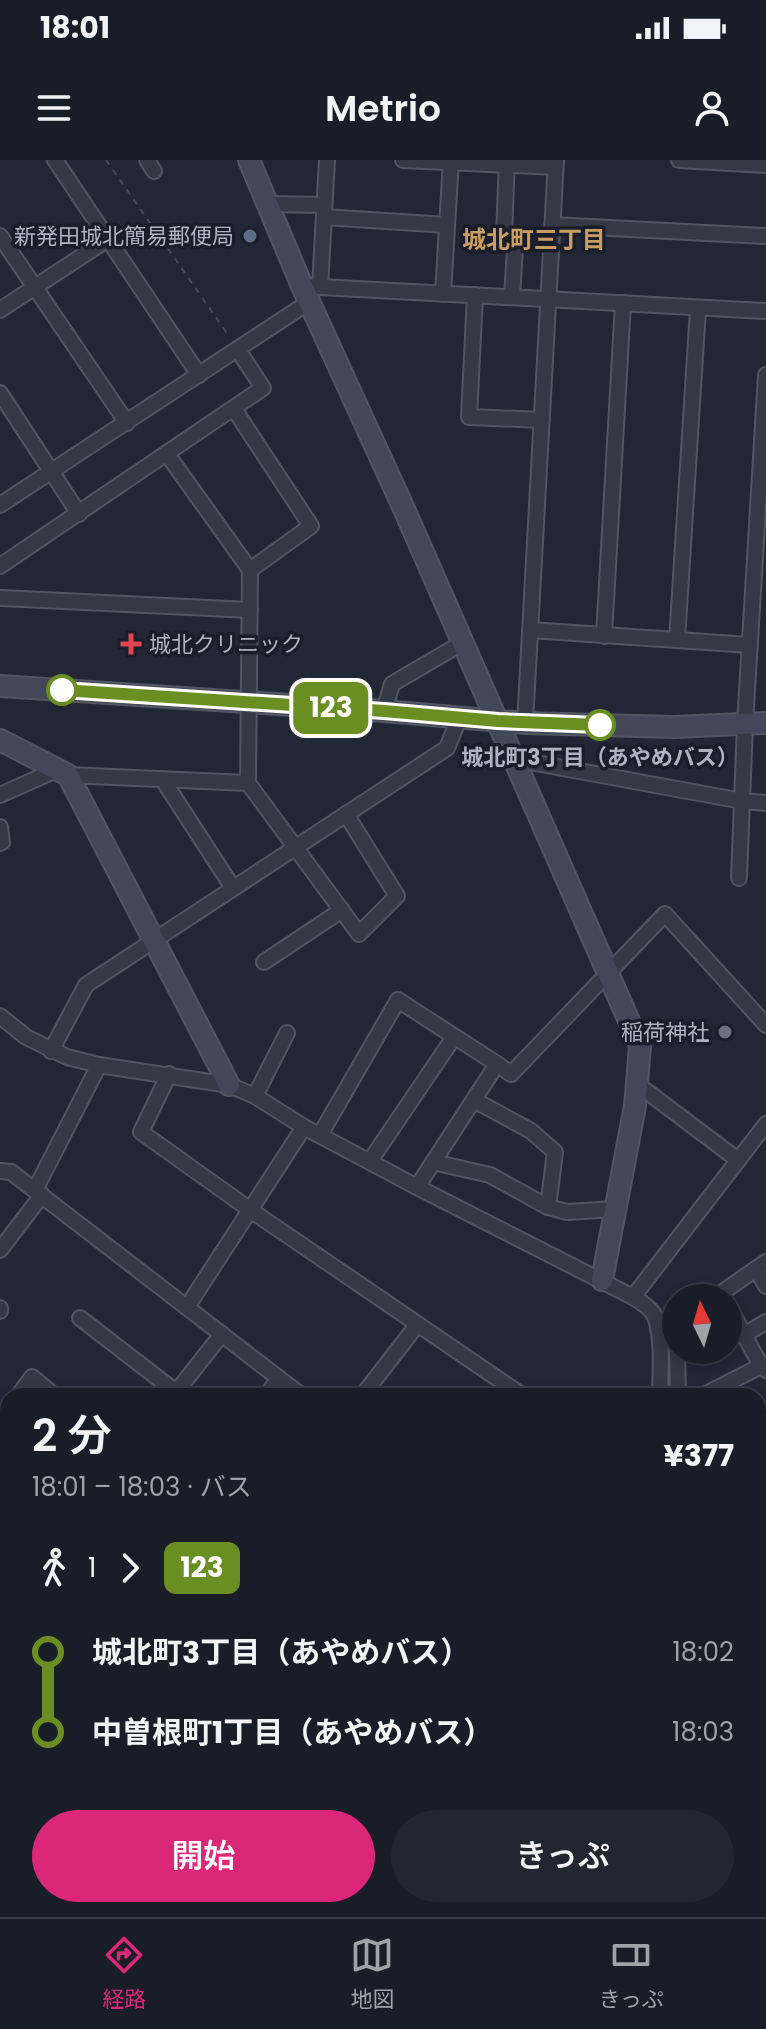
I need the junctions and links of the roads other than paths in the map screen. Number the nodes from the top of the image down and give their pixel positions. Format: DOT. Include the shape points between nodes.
graph roads {
  1 [pos="55,160"];
  2 [pos="249,160"];
  3 [pos="327,160"];
  4 [pos="403,160"];
  5 [pos="679,160"];
  6 [pos="451,161"];
  7 [pos="706,161"];
  8 [pos="507,162"];
  9 [pos="556,164"];
  10 [pos="766,165"];
  11 [pos="268,204"];
  12 [pos="324,211"];
  13 [pos="447,225"];
  14 [pos="552,225"];
  15 [pos="0,236"];
  16 [pos="766,236"];
  17 [pos="108,239"];
  18 [pos="35,287"];
  19 [pos="311,292"];
  20 [pos="443,294"];
  21 [pos="475,295"];
  22 [pos="512,297"];
  23 [pos="548,299"];
  24 [pos="623,303"];
  25 [pos="698,309"];
  26 [pos="0,310"];
  27 [pos="766,311"];
  28 [pos="238,350"];
  29 [pos="199,375"];
  30 [pos="766,375"];
  31 [pos="0,393"];
  32 [pos="234,409"];
  33 [pos="542,420"];
  34 [pos="127,423"];
  35 [pos="167,454"];
  36 [pos="52,473"];
  37 [pos="0,505"];
  38 [pos="79,514"];
  39 [pos="0,566"];
  40 [pos="250,570"];
  41 [pos="0,597"];
  42 [pos="0,610"];
  43 [pos="250,610"];
  44 [pos="530,630"];
  45 [pos="604,636"];
  46 [pos="766,637"];
  47 [pos="677,640"];
  48 [pos="750,640"];
  49 [pos="462,643"];
  50 [pos="0,686"];
  51 [pos="250,703"];
  52 [pos="384,711"];
  53 [pos="460,716"];
  54 [pos="498,721"];
  55 [pos="525,723"];
  56 [pos="756,723"];
  57 [pos="0,740"];
  58 [pos="514,759"];
  59 [pos="62,772"];
  60 [pos="163,780"];
  61 [pos="248,783"];
  62 [pos="0,795"];
  63 [pos="742,801"];
  64 [pos="766,803"];
  65 [pos="346,814"];
  66 [pos="0,827"];
  67 [pos="0,843"];
  68 [pos="296,847"];
  69 [pos="739,878"];
  70 [pos="233,888"];
  71 [pos="342,910"];
  72 [pos="152,941"];
  73 [pos="264,962"];
  74 [pos="608,976"];
  75 [pos="0,1016"];
  76 [pos="766,1025"];
  77 [pos="287,1033"];
  78 [pos="454,1037"];
  79 [pos="51,1051"];
  80 [pos="497,1064"];
  81 [pos="99,1065"];
  82 [pos="169,1074"];
  83 [pos="637,1084"];
  84 [pos="229,1085"];
  85 [pos="255,1096"];
  86 [pos="474,1100"];
  87 [pos="766,1124"];
  88 [pos="304,1127"];
  89 [pos="320,1135"];
  90 [pos="738,1160"];
  91 [pos="370,1161"];
  92 [pos="433,1162"];
  93 [pos="0,1171"];
  94 [pos="417,1187"];
  95 [pos="38,1193"];
  96 [pos="548,1207"];
  97 [pos="249,1209"];
  98 [pos="616,1209"];
  99 [pos="0,1250"];
  100 [pos="761,1265"];
  101 [pos="602,1280"];
  102 [pos="739,1284"];
  103 [pos="766,1286"];
  104 [pos="633,1297"];
  105 [pos="187,1307"];
  106 [pos="80,1318"];
  107 [pos="766,1322"];
  108 [pos="417,1325"];
  109 [pos="662,1328"];
  110 [pos="658,1329"];
  111 [pos="742,1332"];
  112 [pos="222,1334"];
  113 [pos="744,1335"];
  114 [pos="677,1364"];
  115 [pos="764,1368"];
  116 [pos="279,1378"];
  117 [pos="24,1388"];
  118 [pos="45,1388"];
  119 [pos="167,1388"];
  120 [pos="179,1388"];
  121 [pos="272,1388"];
  122 [pos="292,1388"];
  123 [pos="368,1388"];
  124 [pos="511,1388"];
  125 [pos="660,1388"];
  126 [pos="678,1388"];
  127 [pos="720,1388"];
  1 -- 17 [label="street"];
  2 -- 11 [label="street"];
  3 -- 12 [label="street"];
  4 -- 6 [label="street"];
  5 -- 7 [label="street"];
  6 -- 8 [label="street"];
  6 -- 13 [label="street"];
  7 -- 10 [label="street"];
  8 -- 9 [label="street"];
  8 -- 22 [label="street" via="504,235 515,248"];
  9 -- 14 [label="street"];
  11 -- 12 [label="street"];
  11 -- 19 [label="street"];
  12 -- 13 [label="street"];
  12 -- 19 [label="street"];
  13 -- 20 [label="street"];
  14 -- 16 [label="street"];
  14 -- 23 [label="street"];
  15 -- 18 [label="street"];
  17 -- 18 [label="street"];
  17 -- 29 [label="street"];
  18 -- 26 [label="street"];
  18 -- 34 [label="street"];
  19 -- 20 [label="street"];
  19 -- 28 [label="street"];
  19 -- 49 [label="street"];
  20 -- 21 [label="street"];
  21 -- 22 [label="street"];
  21 -- 33 [label="street" via="469,417"];
  22 -- 23 [label="street"];
  23 -- 24 [label="street"];
  23 -- 33 [label="street"];
  24 -- 25 [label="street"];
  24 -- 45 [label="street"];
  25 -- 27 [label="street"];
  25 -- 47 [label="street"];
  28 -- 29 [label="street"];
  28 -- 32 [label="street" via="263,388"];
  29 -- 34 [label="street"];
  30 -- 48 [label="street"];
  31 -- 36 [label="street"];
  32 -- 35 [label="street"];
  32 -- 40 [label="street" via="311,526"];
  33 -- 44 [label="street"];
  34 -- 36 [label="street"];
  35 -- 38 [label="street"];
  35 -- 40 [label="street"];
  36 -- 37 [label="street"];
  36 -- 38 [label="street"];
  38 -- 39 [label="street"];
  40 -- 43 [label="street"];
  41 -- 42 [label="street"];
  41 -- 43 [label="street"];
  43 -- 51 [label="street"];
  44 -- 45 [label="street"];
  44 -- 55 [label="street"];
  45 -- 47 [label="street"];
  46 -- 48 [label="street"];
  47 -- 48 [label="street"];
  48 -- 56 [label="street"];
  49 -- 52 [label="street" via="392,684"];
  49 -- 54 [label="street"];
  50 -- 51 [label="street"];
  51 -- 52 [label="street"];
  51 -- 61 [label="street"];
  52 -- 53 [label="street"];
  53 -- 54 [label="street"];
  53 -- 65 [label="street" via="447,748"];
  54 -- 55 [label="street"];
  54 -- 58 [label="street"];
  55 -- 56 [label="street"];
  56 -- 63 [label="street"];
  57 -- 59 [label="street"];
  58 -- 63 [label="street"];
  58 -- 74 [label="street"];
  59 -- 60 [label="street"];
  59 -- 62 [label="street"];
  59 -- 72 [label="street"];
  60 -- 61 [label="street"];
  60 -- 70 [label="street"];
  61 -- 68 [label="street"];
  63 -- 64 [label="street"];
  63 -- 69 [label="street"];
  65 -- 68 [label="street"];
  65 -- 71 [label="street" via="397,896 359,934"];
  66 -- 67 [label="street"];
  68 -- 70 [label="street"];
  68 -- 71 [label="street"];
  70 -- 72 [label="street"];
  71 -- 73 [label="street"];
  72 -- 79 [label="street" via="86,985"];
  72 -- 84 [label="street"];
  74 -- 76 [label="street" via="665,914"];
  74 -- 80 [label="street" via="511,1074"];
  74 -- 83 [label="street" via="640,1046"];
  75 -- 79 [label="street"];
  77 -- 85 [label="street"];
  78 -- 80 [label="street"];
  78 -- 89 [label="street" via="398,1000"];
  78 -- 91 [label="street"];
  79 -- 81 [label="street"];
  80 -- 86 [label="street"];
  81 -- 82 [label="street"];
  81 -- 95 [label="street"];
  82 -- 84 [label="street"];
  82 -- 97 [label="street" via="141,1132"];
  83 -- 90 [label="street"];
  83 -- 98 [label="street"];
  84 -- 85 [label="street"];
  85 -- 88 [label="street"];
  86 -- 92 [label="street"];
  86 -- 96 [label="street" via="531,1131 555,1152"];
  87 -- 90 [label="street"];
  88 -- 89 [label="street"];
  88 -- 97 [label="street"];
  89 -- 91 [label="street"];
  90 -- 104 [label="street"];
  91 -- 94 [label="street"];
  92 -- 94 [label="street"];
  92 -- 96 [label="street" via="490,1175"];
  93 -- 95 [label="street" via="11,1172"];
  94 -- 101 [label="street"];
  95 -- 99 [label="street"];
  95 -- 105 [label="street"];
  96 -- 98 [label="street" via="567,1212"];
  97 -- 105 [label="street"];
  97 -- 108 [label="street"];
  98 -- 101 [label="street"];
  100 -- 102 [label="street"];
  100 -- 103 [label="street"];
  101 -- 104 [label="street"];
  104 -- 110 [label="street" via="655,1316"];
  105 -- 112 [label="street"];
  106 -- 119 [label="street"];
  107 -- 113 [label="street"];
  108 -- 123 [label="street"];
  108 -- 124 [label="street"];
  109 -- 110 [label="street"];
  110 -- 125 [label="street"];
  111 -- 113 [label="street"];
  112 -- 116 [label="street"];
  112 -- 120 [label="street"];
  113 -- 115 [label="street"];
  114 -- 126 [label="street"];
  115 -- 127 [label="street"];
  116 -- 121 [label="street"];
  116 -- 122 [label="street"];
  117 -- 118 [label="street" via="32,1377"];
}
